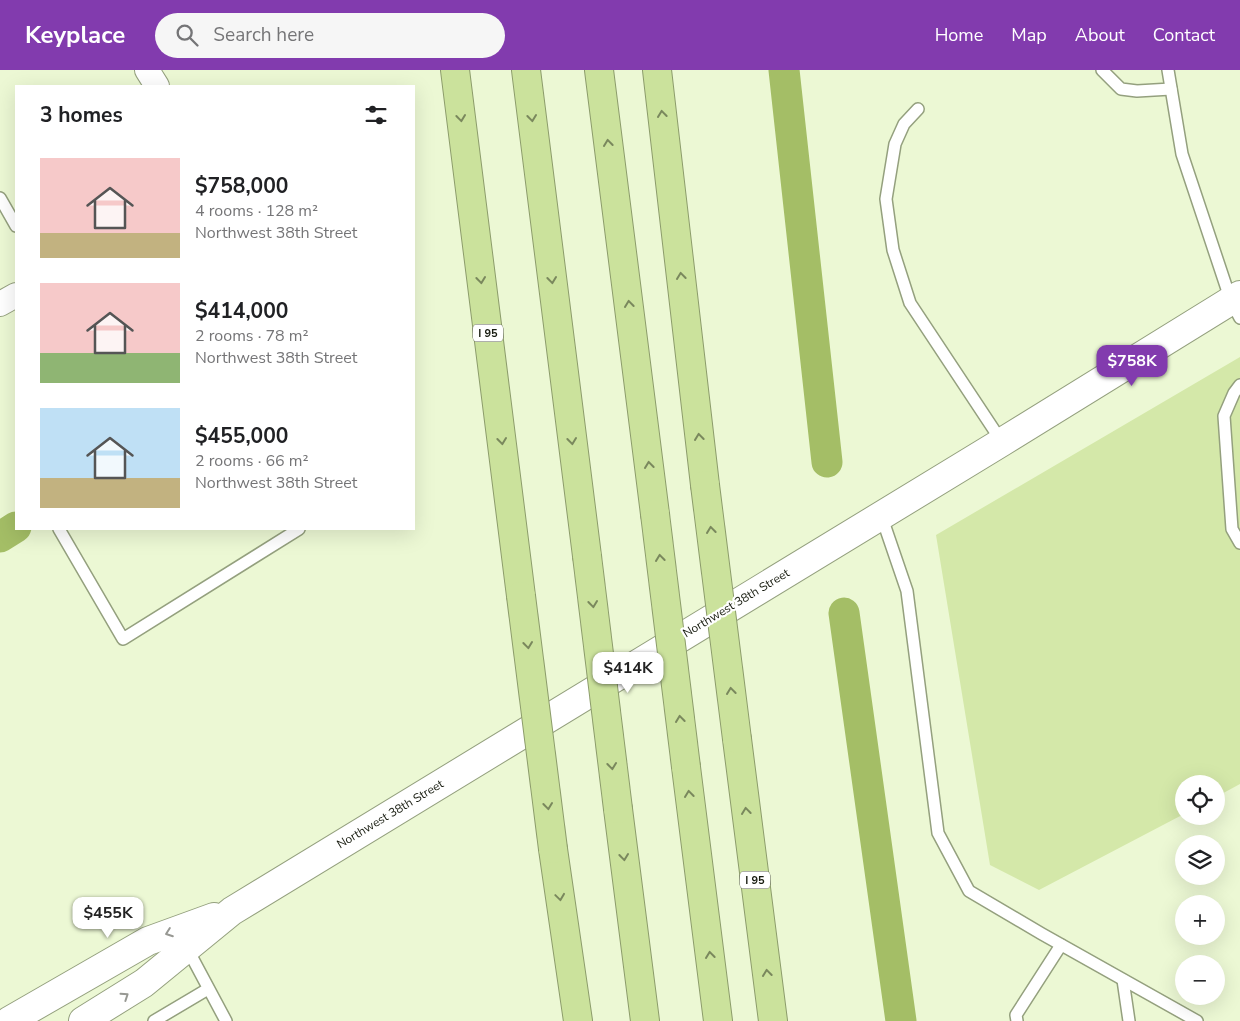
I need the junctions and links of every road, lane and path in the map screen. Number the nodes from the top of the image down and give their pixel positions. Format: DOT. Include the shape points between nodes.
graph roads {
  1 [pos="147,70"];
  2 [pos="455,70"];
  3 [pos="526,70"];
  4 [pos="599,70"];
  5 [pos="657,70"];
  6 [pos="1102,70"];
  7 [pos="1168,70"];
  8 [pos="156,85"];
  9 [pos="1171,89"];
  10 [pos="918,109"];
  11 [pos="0,198"];
  12 [pos="15,224"];
  13 [pos="15,295"];
  14 [pos="0,304"];
  15 [pos="1237,304"];
  16 [pos="1240,385"];
  17 [pos="1002,442"];
  18 [pos="881,515"];
  19 [pos="60,530"];
  20 [pos="297,530"];
  21 [pos="1240,543"];
  22 [pos="232,911"];
  23 [pos="1061,944"];
  24 [pos="187,948"];
  25 [pos="1124,980"];
  26 [pos="208,989"];
  27 [pos="9,1021"];
  28 [pos="83,1021"];
  29 [pos="154,1021"];
  30 [pos="226,1021"];
  31 [pos="578,1021"];
  32 [pos="644,1021"];
  33 [pos="718,1021"];
  34 [pos="773,1021"];
  35 [pos="1017,1021"];
  36 [pos="1129,1021"];
  37 [pos="1197,1021"];
  1 -- 8 [label="street"];
  2 -- 31 [label="highway, I 95, one-way, bridge"];
  3 -- 32 [label="highway, one-way, bridge"];
  33 -- 4 [label="highway, one-way, bridge"];
  34 -- 5 [label="highway, I 95, one-way, bridge" via="705,485"];
  6 -- 9 [label="lane" via="1121,89"];
  7 -- 9 [label="lane"];
  9 -- 15 [label="lane" via="1182,154"];
  10 -- 17 [label="lane" via="904,124 896,144 886,199 893,250 910,303"];
  11 -- 12 [label="lane"];
  13 -- 14 [label="street"];
  15 -- 17 [label="street, Northwest 38th Street"];
  16 -- 21 [label="lane" via="1224,416 1232,529"];
  17 -- 18 [label="street, Northwest 38th Street"];
  18 -- 22 [label="street, Northwest 38th Street"];
  18 -- 23 [label="lane" via="907,591 938,833 969,891"];
  19 -- 20 [label="lane" via="123,639"];
  22 -- 24 [label="street, Northwest 38th Street"];
  22 -- 27 [label="street, Northwest 38th Street, one-way" via="148,941"];
  23 -- 25 [label="lane"];
  23 -- 35 [label="lane" via="1016,1015"];
  24 -- 26 [label="lane"];
  28 -- 24 [label="street, Northwest 38th Street, one-way" via="144,983"];
  25 -- 36 [label="lane"];
  25 -- 37 [label="lane"];
  26 -- 29 [label="lane"];
  26 -- 30 [label="lane"];
}
